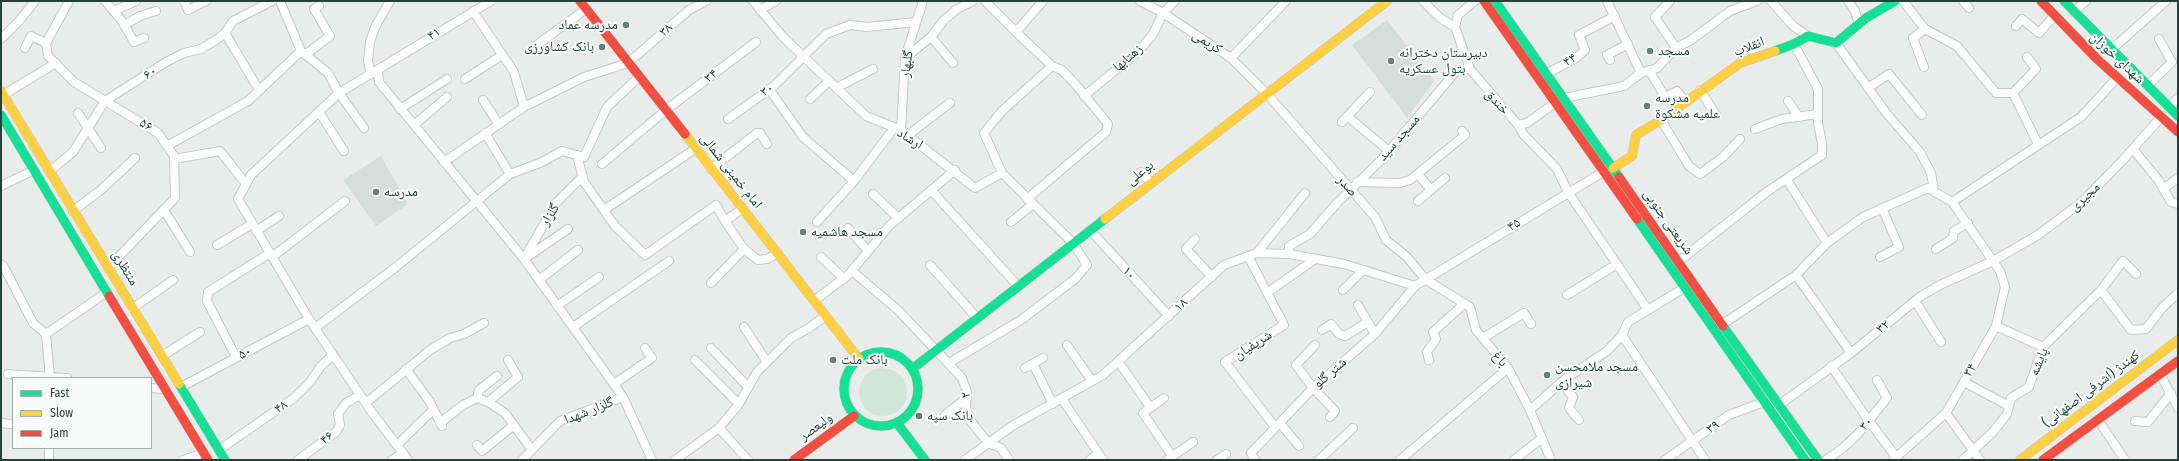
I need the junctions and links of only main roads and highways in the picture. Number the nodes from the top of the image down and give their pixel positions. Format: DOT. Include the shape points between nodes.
graph roads {
  1 [pos="580,1"];
  2 [pos="1387,1"];
  3 [pos="1484,1"];
  4 [pos="1496,1"];
  5 [pos="1895,1"];
  6 [pos="2041,1"];
  7 [pos="2064,1"];
  8 [pos="2,93"];
  9 [pos="1,115"];
  10 [pos="2178,116"];
  11 [pos="2178,132"];
  12 [pos="1613,168"];
  13 [pos="148,333"];
  14 [pos="136,340"];
  15 [pos="2178,340"];
  16 [pos="858,359"];
  17 [pos="2178,361"];
  18 [pos="912,369"];
  19 [pos="854,416"];
  20 [pos="897,423"];
  21 [pos="206,456"];
  22 [pos="225,460"];
  23 [pos="794,460"];
  24 [pos="925,460"];
  25 [pos="1805,460"];
  26 [pos="1818,460"];
  27 [pos="2020,460"];
  28 [pos="2043,460"];
  1 -- 16 [label="main road, امام خمینی شمالی"];
  2 -- 18 [label="main road, بوعلی"];
  3 -- 25 [label="main road, شریعتی جنوبی"];
  4 -- 12 [label="main road, شریعتی جنوبی"];
  5 -- 12 [label="main road, انقلاب" via="1859,24 1836,43 1808,36 1794,44 1740,63 1636,135 1632,156"];
  6 -- 11 [label="main road, شهدای خوزان" via="2118,78"];
  7 -- 10 [label="main road, شهدای خوزان"];
  8 -- 13 [label="main road, منتظری"];
  9 -- 14 [label="main road, منتظری"];
  12 -- 26 [label="main road, شریعتی جنوبی"];
  13 -- 14 [label="main road"];
  13 -- 22 [label="main road, منتظری"];
  14 -- 21 [label="main road, منتظری"];
  15 -- 27 [label="main road, کهندژ (اشرفی اصفهانی)"];
  16 -- 18 [label="main road" via="884,352 904,360"];
  16 -- 19 [label="main road" via="847,374 844,385 844,396"];
  17 -- 28 [label="main road, کهندژ (اشرفی اصفهانی)"];
  18 -- 20 [label="main road" via="917,379 916,401 911,411"];
  19 -- 20 [label="main road" via="873,426 884,427"];
  19 -- 23 [label="main road, ولیعصر"];
  20 -- 24 [label="main road"];
}
